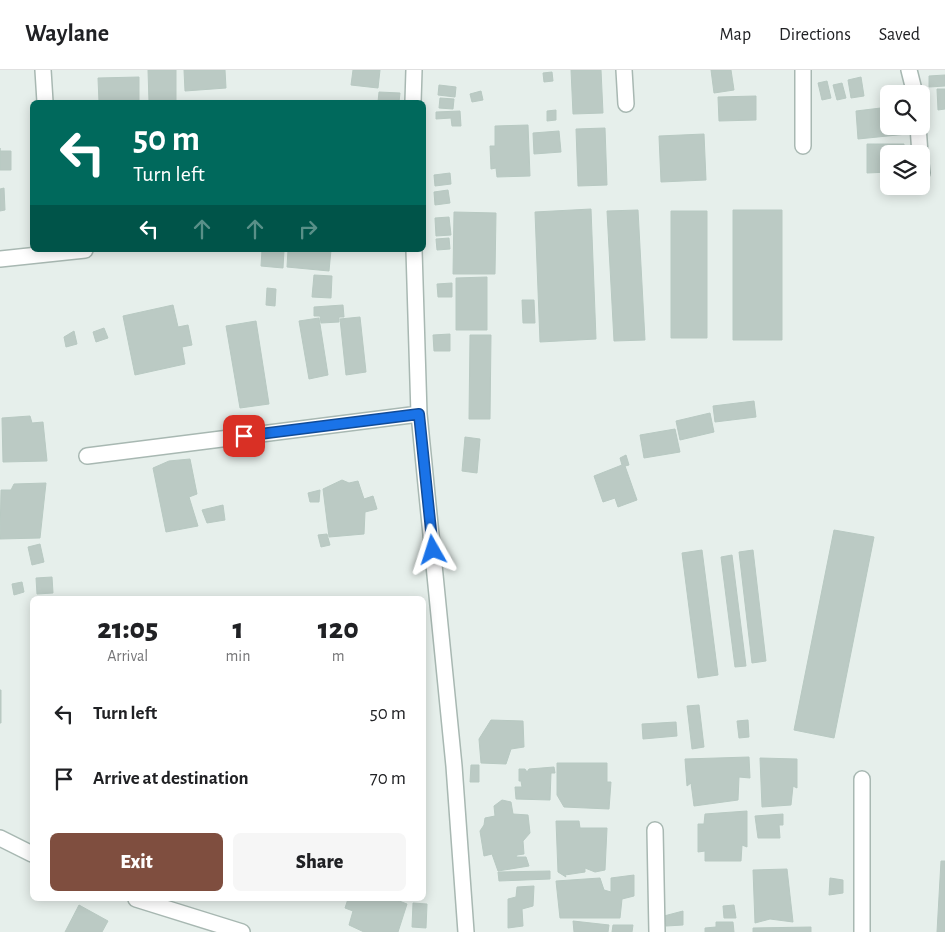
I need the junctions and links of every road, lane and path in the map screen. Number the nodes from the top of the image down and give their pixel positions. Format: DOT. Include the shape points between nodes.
graph roads {
  1 [pos="43,70"];
  2 [pos="414,70"];
  3 [pos="624,70"];
  4 [pos="803,70"];
  5 [pos="909,70"];
  6 [pos="913,85"];
  7 [pos="45,100"];
  8 [pos="413,100"];
  9 [pos="626,104"];
  10 [pos="803,146"];
  11 [pos="48,252"];
  12 [pos="414,252"];
  13 [pos="0,259"];
  14 [pos="419,414"];
  15 [pos="87,456"];
  16 [pos="862,779"];
  17 [pos="654,830"];
  18 [pos="0,838"];
  19 [pos="28,852"];
  20 [pos="142,901"];
  21 [pos="242,932"];
  22 [pos="466,932"];
  23 [pos="657,932"];
  24 [pos="862,932"];
  1 -- 7 [label="street"];
  2 -- 8 [label="street"];
  3 -- 9 [label="street"];
  4 -- 10 [label="street"];
  5 -- 6 [label="street"];
  11 -- 13 [label="street"];
  12 -- 14 [label="street"];
  14 -- 15 [label="street"];
  14 -- 22 [label="street" via="453,756"];
  16 -- 24 [label="street"];
  17 -- 23 [label="street"];
  18 -- 19 [label="street"];
  20 -- 21 [label="street"];
}
